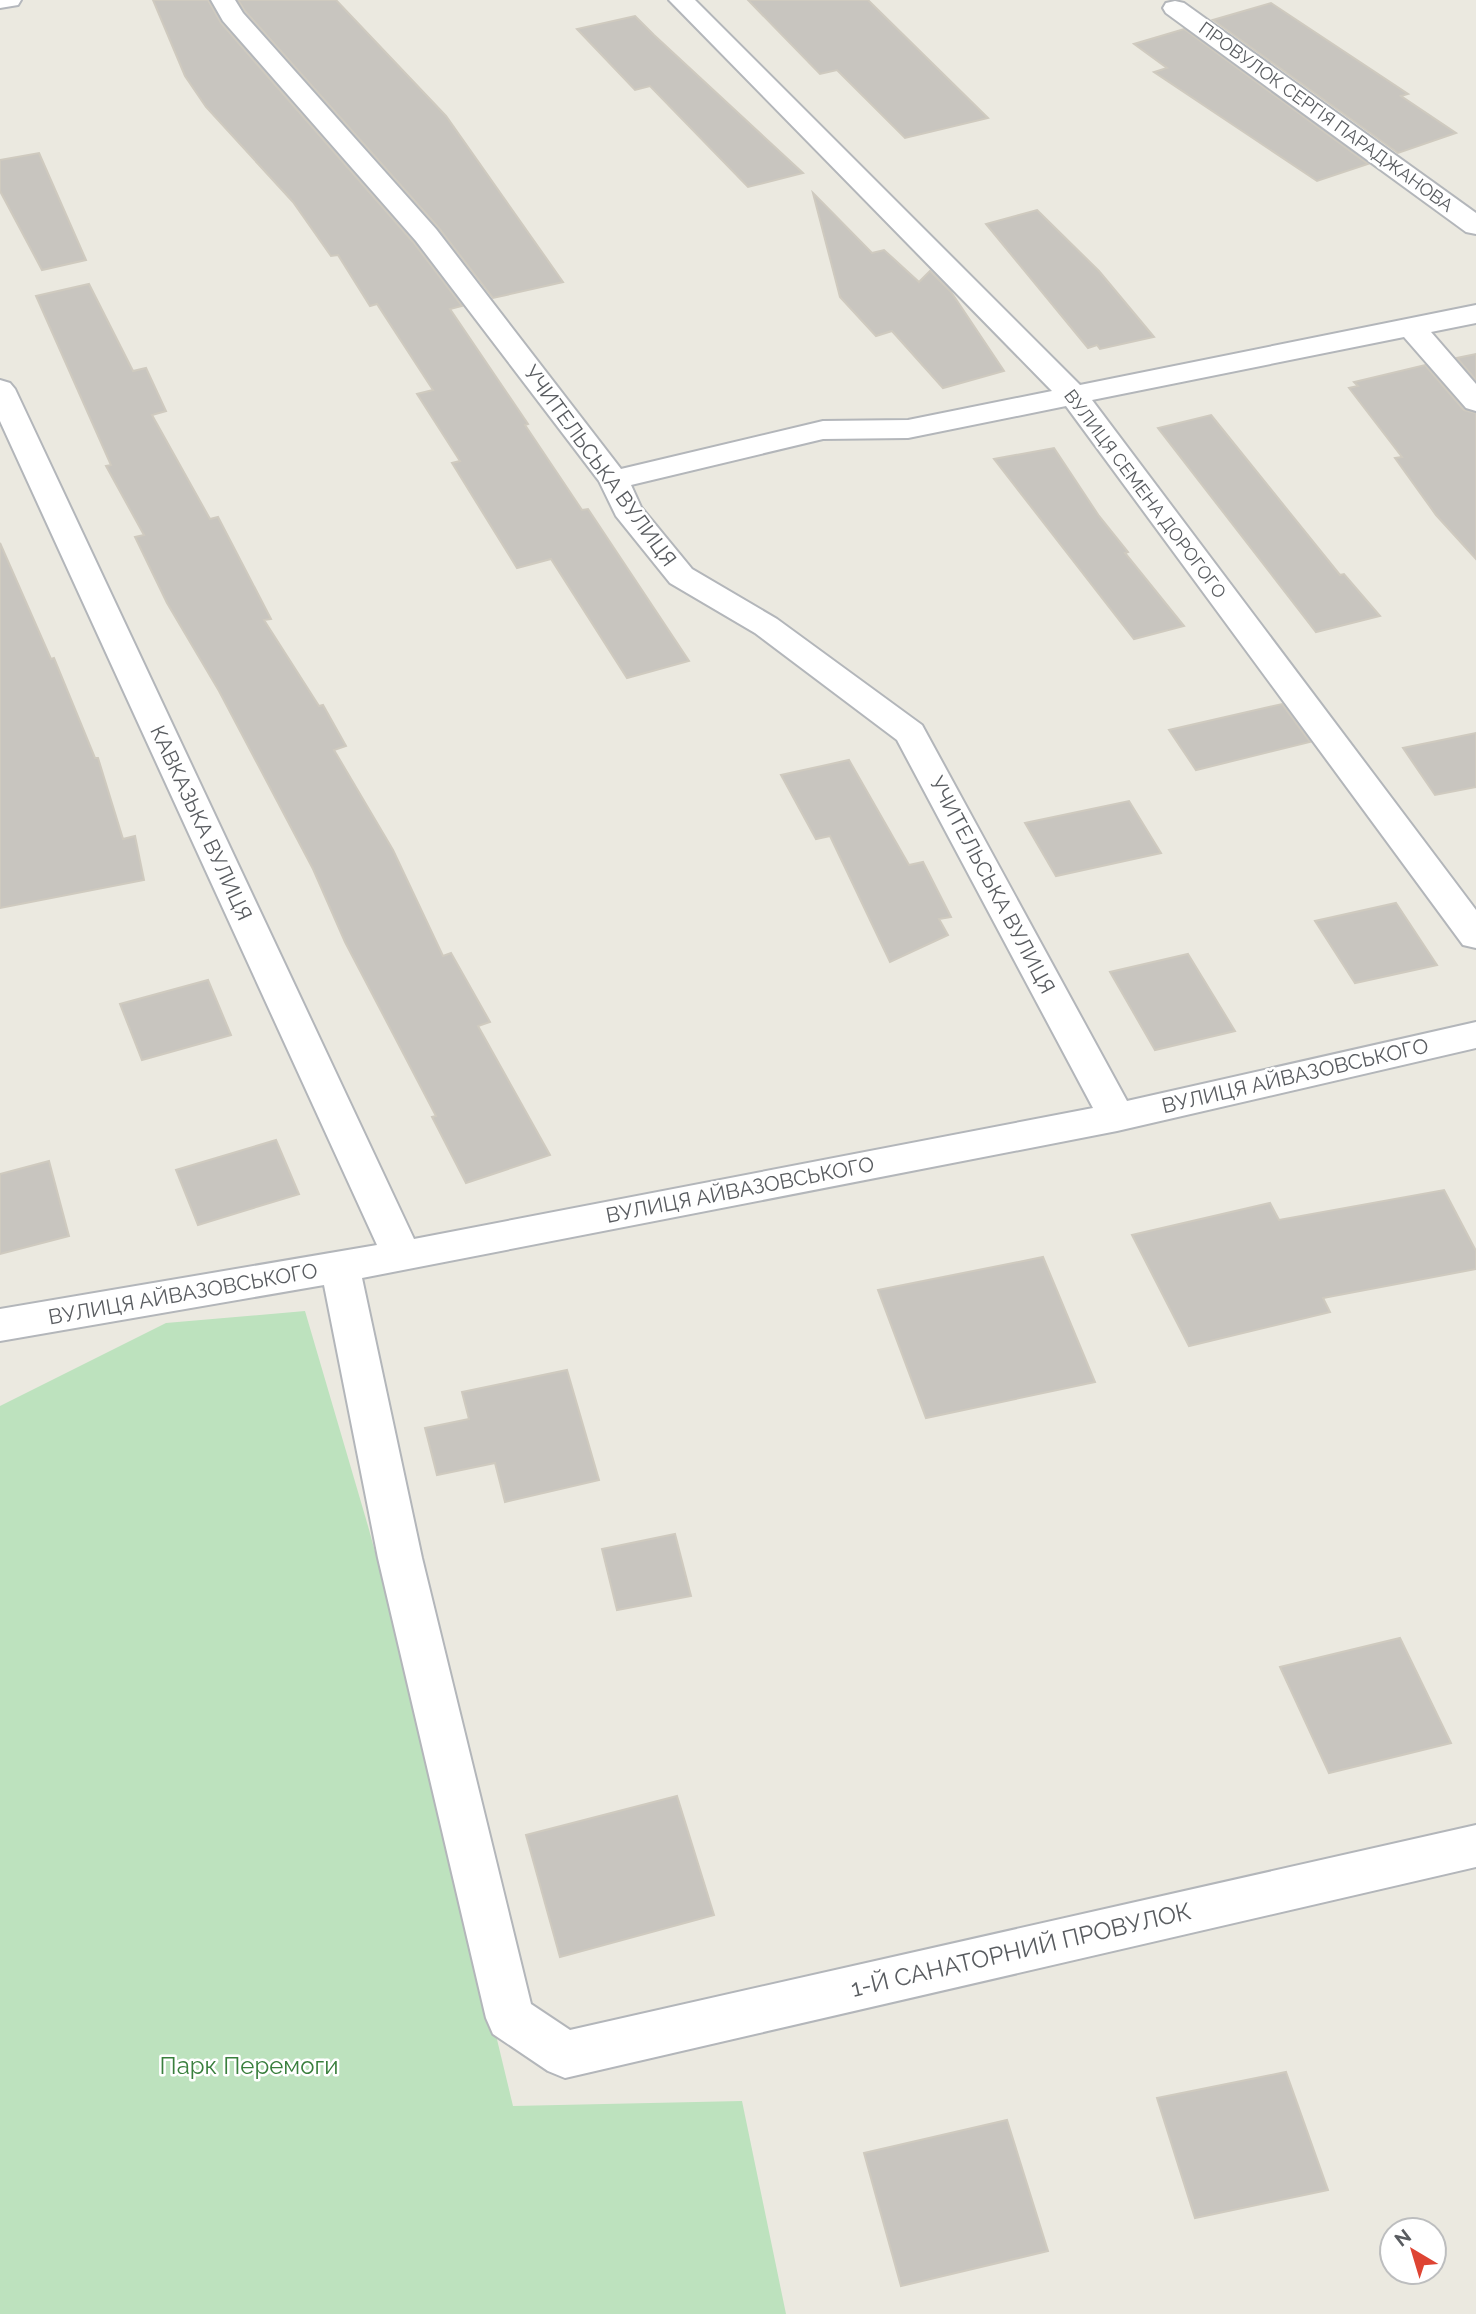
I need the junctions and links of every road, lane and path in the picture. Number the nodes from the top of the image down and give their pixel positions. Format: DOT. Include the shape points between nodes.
graph roads {
  1 [pos="9,0"];
  2 [pos="223,0"];
  3 [pos="681,0"];
  4 [pos="0,1"];
  5 [pos="1175,8"];
  6 [pos="1476,226"];
  7 [pos="1476,314"];
  8 [pos="1412,328"];
  9 [pos="0,389"];
  10 [pos="1074,396"];
  11 [pos="1476,402"];
  12 [pos="614,480"];
  13 [pos="1476,936"];
  14 [pos="1476,1035"];
  15 [pos="1117,1117"];
  16 [pos="402,1256"];
  17 [pos="340,1267"];
  18 [pos="0,1325"];
  19 [pos="1476,1846"];
  1 -- 4 [label="street"];
  2 -- 12 [label="street, УЧИТЕЛЬСЬКА ВУЛИЦЯ" via="232,16 426,235"];
  3 -- 10 [label="street, ВУЛИЦЯ СЕМЕНА ДОРОГОГО"];
  5 -- 6 [label="street, ПРОВУЛОК СЕРГІЯ ПАРАДЖАНОВА"];
  7 -- 8 [label="street"];
  8 -- 10 [label="street"];
  8 -- 11 [label="street"];
  9 -- 16 [label="street, КАВКАЗЬКА ВУЛИЦЯ"];
  10 -- 12 [label="street" via="908,429 823,430"];
  10 -- 13 [label="street, ВУЛИЦЯ СЕМЕНА ДОРОГОГО"];
  12 -- 15 [label="street, УЧИТЕЛЬСЬКА ВУЛИЦЯ" via="627,509 681,576 766,626 910,733"];
  14 -- 15 [label="street, ВУЛИЦЯ АЙВАЗОВСЬКОГО"];
  15 -- 16 [label="street, ВУЛИЦЯ АЙВАЗОВСЬКОГО"];
  16 -- 17 [label="street, ВУЛИЦЯ АЙВАЗОВСЬКОГО"];
  17 -- 18 [label="street, ВУЛИЦЯ АЙВАЗОВСЬКОГО"];
  17 -- 19 [label="street, 1-Й САНАТОРНИЙ ПРОВУЛОК" via="400,1558 510,2018 565,2055"];
}
